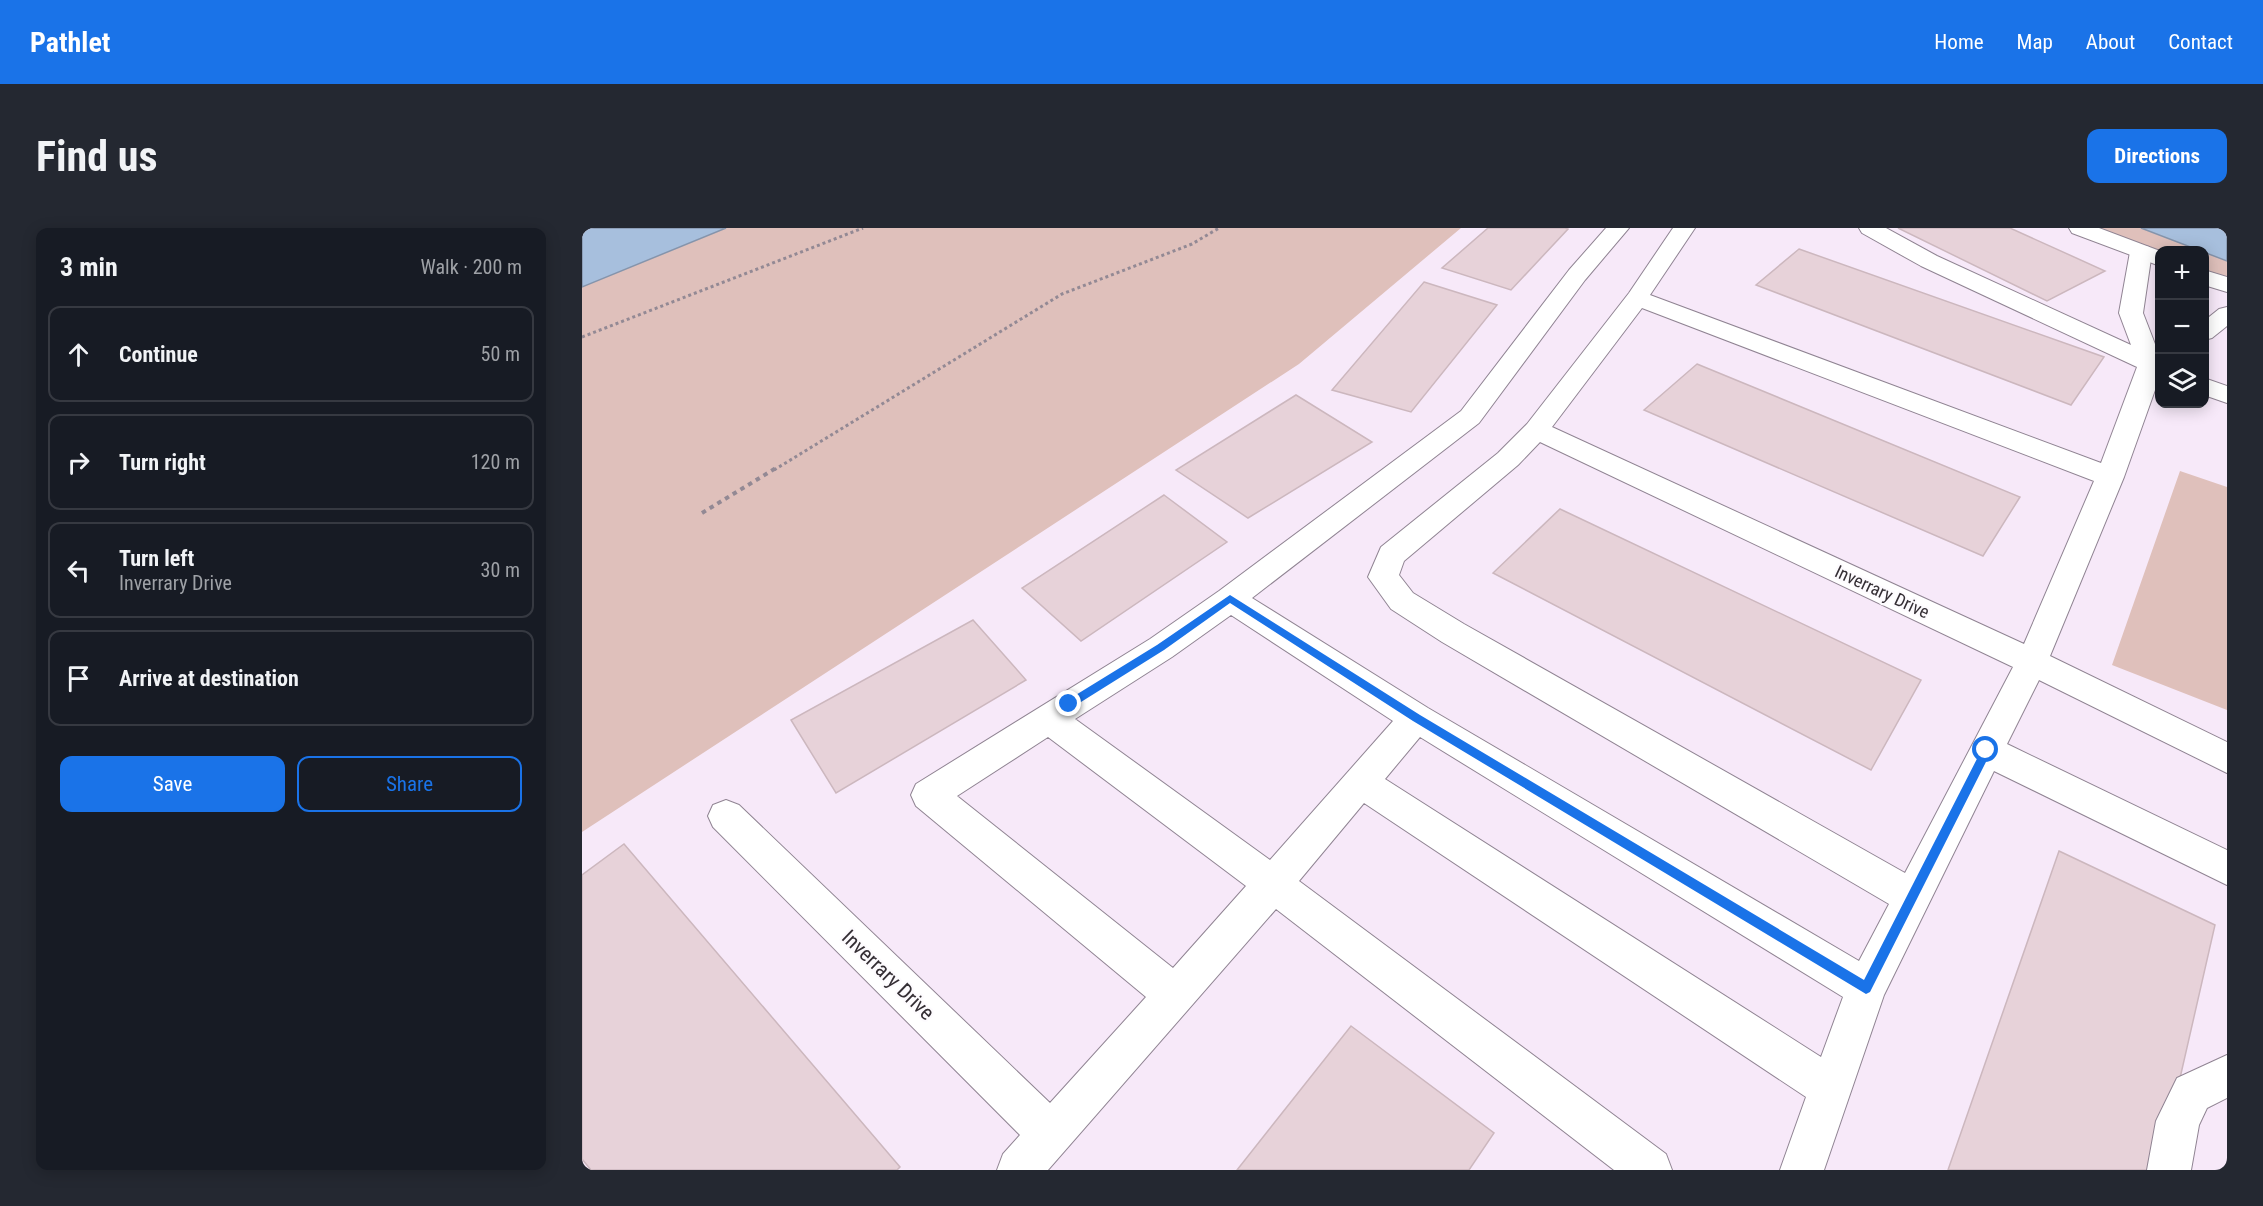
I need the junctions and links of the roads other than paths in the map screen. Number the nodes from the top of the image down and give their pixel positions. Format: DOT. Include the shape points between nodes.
graph roads {
  1 [pos="1618,228"];
  2 [pos="1684,228"];
  3 [pos="1870,228"];
  4 [pos="2080,228"];
  5 [pos="2150,255"];
  6 [pos="2209,278"];
  7 [pos="2227,285"];
  8 [pos="1637,298"];
  9 [pos="2131,314"];
  10 [pos="2227,314"];
  11 [pos="2155,321"];
  12 [pos="2209,330"];
  13 [pos="2155,362"];
  14 [pos="2155,364"];
  15 [pos="2155,366"];
  16 [pos="2209,388"];
  17 [pos="2227,396"];
  18 [pos="1536,430"];
  19 [pos="2110,477"];
  20 [pos="1230,599"];
  21 [pos="2032,662"];
  22 [pos="1048,718"];
  23 [pos="1416,718"];
  24 [pos="1986,750"];
  25 [pos="2227,758"];
  26 [pos="1361,782"];
  27 [pos="726,816"];
  28 [pos="2227,868"];
  29 [pos="1273,884"];
  30 [pos="1912,897"];
  31 [pos="1866,988"];
  32 [pos="1175,995"];
  33 [pos="2227,1076"];
  34 [pos="1831,1088"];
  35 [pos="1050,1134"];
  36 [pos="1019,1170"];
  37 [pos="1650,1170"];
  38 [pos="1802,1170"];
  39 [pos="2169,1170"];
  1 -- 20 [label="street" via="1577,275 1470,417"];
  2 -- 8 [label="street"];
  3 -- 14 [label="street" via="1929,261"];
  4 -- 5 [label="street"];
  5 -- 9 [label="street"];
  6 -- 7 [label="street"];
  8 -- 18 [label="street"];
  8 -- 19 [label="street"];
  9 -- 11 [label="street"];
  9 -- 13 [label="street"];
  10 -- 12 [label="street"];
  15 -- 19 [label="street"];
  16 -- 17 [label="street"];
  18 -- 21 [label="street, Inverrary Drive"];
  18 -- 30 [label="street" via="1508,459 1391,555 1383,577 1402,601"];
  19 -- 21 [label="street"];
  20 -- 22 [label="street" via="1161,648"];
  20 -- 23 [label="street"];
  21 -- 24 [label="street"];
  21 -- 25 [label="street, Inverrary Drive"];
  22 -- 29 [label="street"];
  22 -- 32 [label="street" via="929,795"];
  23 -- 26 [label="street"];
  23 -- 31 [label="street"];
  24 -- 28 [label="street"];
  24 -- 30 [label="street"];
  26 -- 29 [label="street"];
  26 -- 34 [label="street"];
  27 -- 35 [label="street, Inverrary Drive"];
  29 -- 32 [label="street"];
  29 -- 37 [label="street"];
  30 -- 31 [label="street"];
  31 -- 34 [label="street"];
  32 -- 35 [label="street"];
  33 -- 39 [label="street" via="2192,1093 2178,1121"];
  34 -- 38 [label="street"];
  35 -- 36 [label="street"];
}
